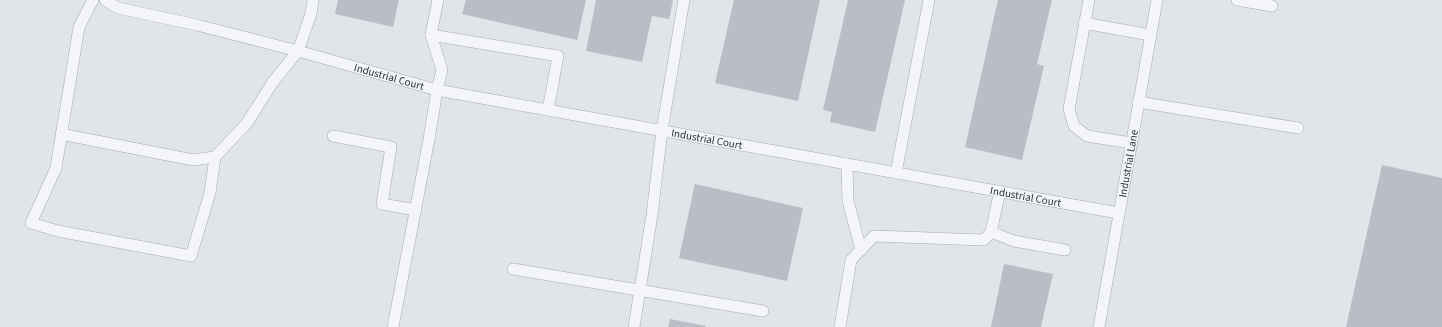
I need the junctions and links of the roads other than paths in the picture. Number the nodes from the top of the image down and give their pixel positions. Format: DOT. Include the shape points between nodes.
graph roads {
  1 [pos="93,0"];
  2 [pos="105,0"];
  3 [pos="313,0"];
  4 [pos="438,0"];
  5 [pos="684,0"];
  6 [pos="929,0"];
  7 [pos="1089,0"];
  8 [pos="1157,0"];
  9 [pos="1237,0"];
  10 [pos="1272,6"];
  11 [pos="1084,23"];
  12 [pos="432,35"];
  13 [pos="1150,35"];
  14 [pos="298,51"];
  15 [pos="437,90"];
  16 [pos="1138,102"];
  17 [pos="548,110"];
  18 [pos="1298,128"];
  19 [pos="662,130"];
  20 [pos="61,134"];
  21 [pos="333,136"];
  22 [pos="1131,143"];
  23 [pos="215,157"];
  24 [pos="846,164"];
  25 [pos="896,173"];
  26 [pos="1000,191"];
  27 [pos="416,210"];
  28 [pos="1118,213"];
  29 [pos="991,232"];
  30 [pos="861,250"];
  31 [pos="1065,250"];
  32 [pos="513,269"];
  33 [pos="640,290"];
  34 [pos="764,311"];
  35 [pos="393,327"];
  36 [pos="634,327"];
  37 [pos="840,327"];
  38 [pos="1099,327"];
  1 -- 20 [label="lane" via="79,27"];
  2 -- 14 [label="lane, Industrial Court" via="118,8"];
  3 -- 14 [label="lane" via="311,14"];
  4 -- 12 [label="lane"];
  5 -- 19 [label="lane"];
  6 -- 25 [label="lane"];
  7 -- 11 [label="lane"];
  8 -- 13 [label="lane, Industrial Lane"];
  9 -- 10 [label="lane"];
  11 -- 13 [label="lane"];
  11 -- 22 [label="lane" via="1069,109 1074,126 1087,136"];
  12 -- 15 [label="lane" via="442,70"];
  12 -- 17 [label="lane" via="558,56"];
  13 -- 16 [label="lane, Industrial Lane"];
  14 -- 15 [label="lane, Industrial Court"];
  14 -- 23 [label="lane" via="273,82 247,123"];
  15 -- 17 [label="lane, Industrial Court"];
  15 -- 27 [label="lane"];
  16 -- 18 [label="lane"];
  16 -- 22 [label="lane, Industrial Lane"];
  17 -- 19 [label="lane, Industrial Court"];
  19 -- 24 [label="lane, Industrial Court"];
  19 -- 33 [label="lane"];
  20 -- 23 [label="lane" via="193,160"];
  20 -- 23 [label="lane" via="56,168 31,223 58,231 191,256 210,193"];
  21 -- 27 [label="lane" via="391,147 382,204"];
  22 -- 28 [label="lane, Industrial Lane"];
  24 -- 25 [label="lane, Industrial Court"];
  24 -- 30 [label="lane" via="848,201"];
  25 -- 26 [label="lane, Industrial Court"];
  26 -- 28 [label="lane, Industrial Court"];
  26 -- 29 [label="lane"];
  27 -- 35 [label="lane"];
  28 -- 38 [label="lane, Industrial Lane"];
  29 -- 30 [label="lane" via="984,240 874,236"];
  29 -- 31 [label="lane" via="1014,241"];
  30 -- 37 [label="lane" via="851,260"];
  32 -- 33 [label="lane"];
  33 -- 34 [label="lane"];
  33 -- 36 [label="lane"];
}
